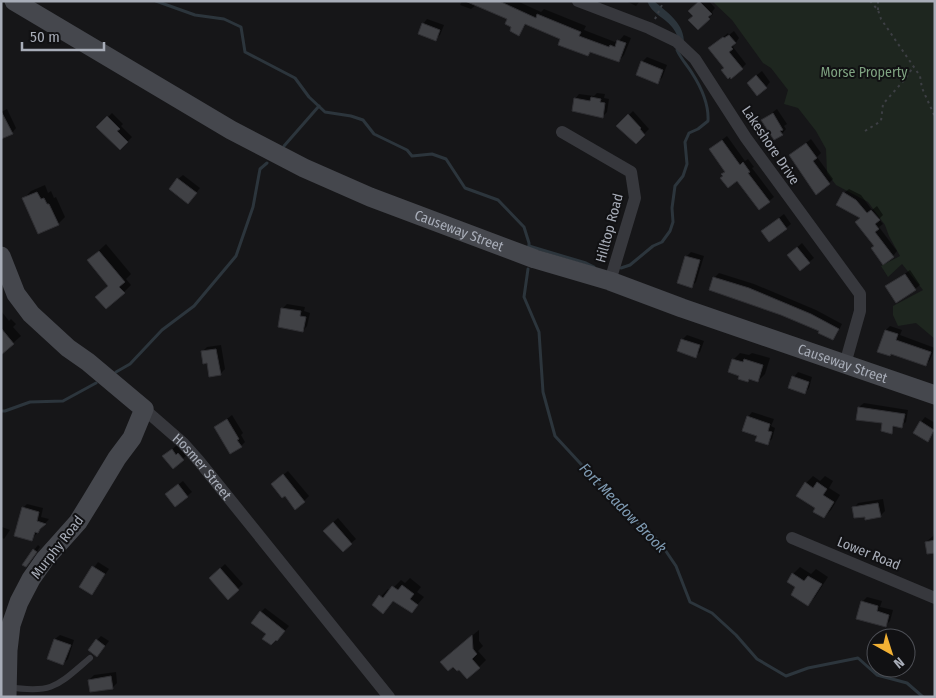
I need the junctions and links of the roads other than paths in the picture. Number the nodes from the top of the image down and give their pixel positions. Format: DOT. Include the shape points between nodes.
graph roads {
  1 [pos="578,1"];
  2 [pos="19,2"];
  3 [pos="562,132"];
  4 [pos="1,256"];
  5 [pos="610,281"];
  6 [pos="845,364"];
  7 [pos="935,395"];
  8 [pos="144,409"];
  9 [pos="792,538"];
  10 [pos="935,598"];
  11 [pos="90,658"];
  12 [pos="7,692"];
  13 [pos="389,697"];
  1 -- 6 [label="street, Lakeshore Drive" via="676,40 695,59 746,138 860,294 860,311"];
  2 -- 5 [label="street, Causeway Street" via="231,130 304,168 370,197 526,256"];
  3 -- 5 [label="street, Hilltop Road" via="631,172 636,198"];
  4 -- 8 [label="street, Hosmer Street" via="16,294 31,314"];
  5 -- 6 [label="street, Causeway Street"];
  6 -- 7 [label="street, Causeway Street"];
  8 -- 12 [label="street, Murphy Road" via="132,438 78,522 30,579 12,625"];
  8 -- 13 [label="street, Hosmer Street" via="183,442"];
  9 -- 10 [label="street, Lower Road"];
  11 -- 12 [label="lane" via="57,685 47,689"];
}
